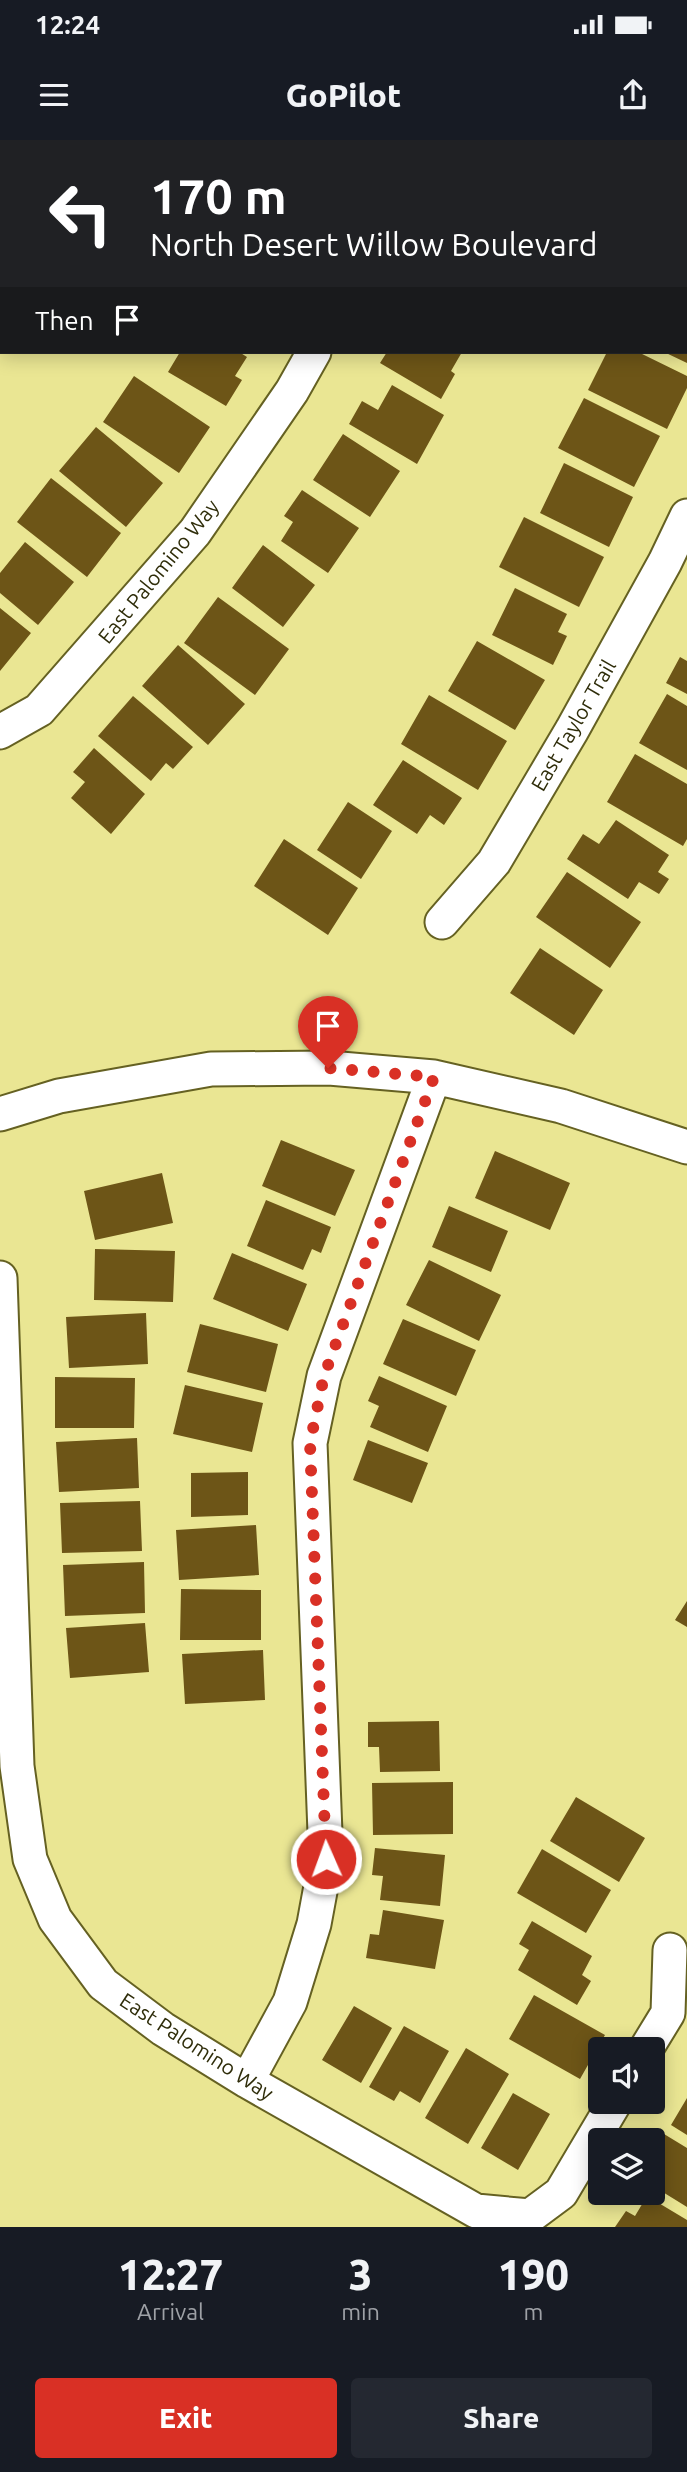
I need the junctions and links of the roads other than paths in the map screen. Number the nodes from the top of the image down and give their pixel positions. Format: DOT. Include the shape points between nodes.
graph roads {
  1 [pos="313,354"];
  2 [pos="687,516"];
  3 [pos="676,567"];
  4 [pos="0,732"];
  5 [pos="442,922"];
  6 [pos="434,1077"];
  7 [pos="0,1114"];
  8 [pos="687,1147"];
  9 [pos="0,1278"];
  10 [pos="9,1767"];
  11 [pos="670,1950"];
  12 [pos="653,2037"];
  13 [pos="247,2081"];
  14 [pos="608,2114"];
  1 -- 4 [label="street, East Palomino Way" via="195,532 38,710"];
  2 -- 3 [label="street, East Taylor Trail"];
  3 -- 5 [label="street, East Taylor Trail" via="494,862"];
  6 -- 7 [label="street" via="328,1068 211,1069 59,1096"];
  6 -- 8 [label="street" via="561,1107"];
  6 -- 13 [label="street" via="324,1376 310,1443 326,1859 314,1924 290,2003"];
  9 -- 10 [label="street, East Palomino Way"];
  10 -- 13 [label="street, East Palomino Way" via="30,1860 55,1919 103,1984"];
  11 -- 12 [label="street" via="668,2013"];
  13 -- 14 [label="street, East Palomino Way" via="476,2211 530,2216 561,2193"];
}
